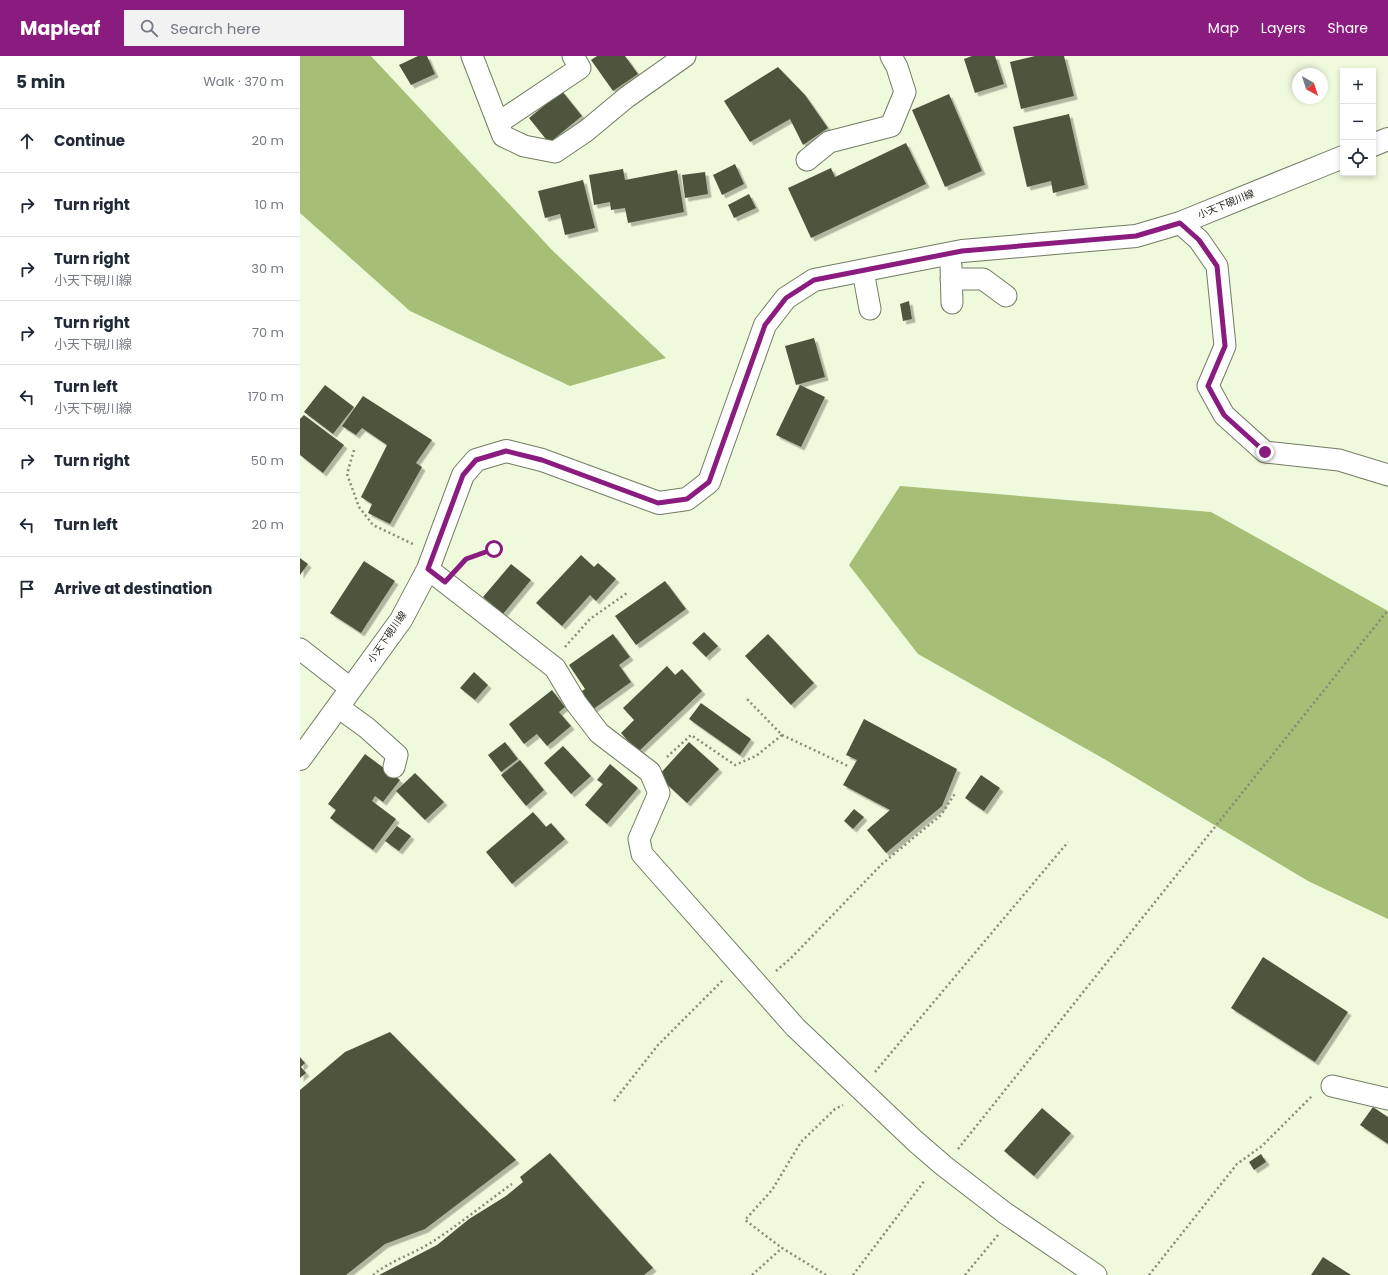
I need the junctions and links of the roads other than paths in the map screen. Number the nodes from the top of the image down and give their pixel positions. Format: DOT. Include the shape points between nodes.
graph roads {
  1 [pos="472,56"];
  2 [pos="573,56"];
  3 [pos="685,56"];
  4 [pos="891,56"];
  5 [pos="498,123"];
  6 [pos="1388,139"];
  7 [pos="1376,144"];
  8 [pos="1340,159"];
  9 [pos="807,160"];
  10 [pos="1180,223"];
  11 [pos="951,253"];
  12 [pos="862,271"];
  13 [pos="951,278"];
  14 [pos="1006,296"];
  15 [pos="952,303"];
  16 [pos="870,309"];
  17 [pos="1388,475"];
  18 [pos="431,561"];
  19 [pos="300,650"];
  20 [pos="350,688"];
  21 [pos="338,707"];
  22 [pos="300,759"];
  23 [pos="394,767"];
  24 [pos="1332,1086"];
  25 [pos="1388,1099"];
  26 [pos="1096,1275"];
  1 -- 5 [label="street"];
  2 -- 5 [label="street" via="580,68"];
  3 -- 5 [label="street" via="555,152 524,146 503,136"];
  4 -- 9 [label="street" via="905,92 891,126 829,142"];
  6 -- 7 [label="main road"];
  8 -- 10 [label="main road, 小天下硯川線"];
  10 -- 11 [label="main road, 小天下硯川線" via="1136,236"];
  10 -- 17 [label="street" via="1199,240 1217,266 1225,346 1208,386 1224,415 1265,452 1339,460"];
  11 -- 12 [label="main road, 小天下硯川線"];
  11 -- 13 [label="street"];
  12 -- 16 [label="street"];
  12 -- 18 [label="main road, 小天下硯川線" via="814,280 786,298 765,325 709,482 687,499 658,503 542,460 506,451 476,460 463,475"];
  13 -- 14 [label="street" via="983,279"];
  13 -- 15 [label="street"];
  18 -- 20 [label="main road, 小天下硯川線" via="401,620"];
  18 -- 26 [label="street" via="445,582 555,668 599,734 650,772 659,793 639,839 642,854 795,1027 941,1164 1012,1218"];
  19 -- 20 [label="street"];
  20 -- 21 [label="main road, 小天下硯川線"];
  21 -- 22 [label="main road, 小天下硯川線"];
  21 -- 23 [label="street" via="398,755"];
  24 -- 25 [label="street"];
}
